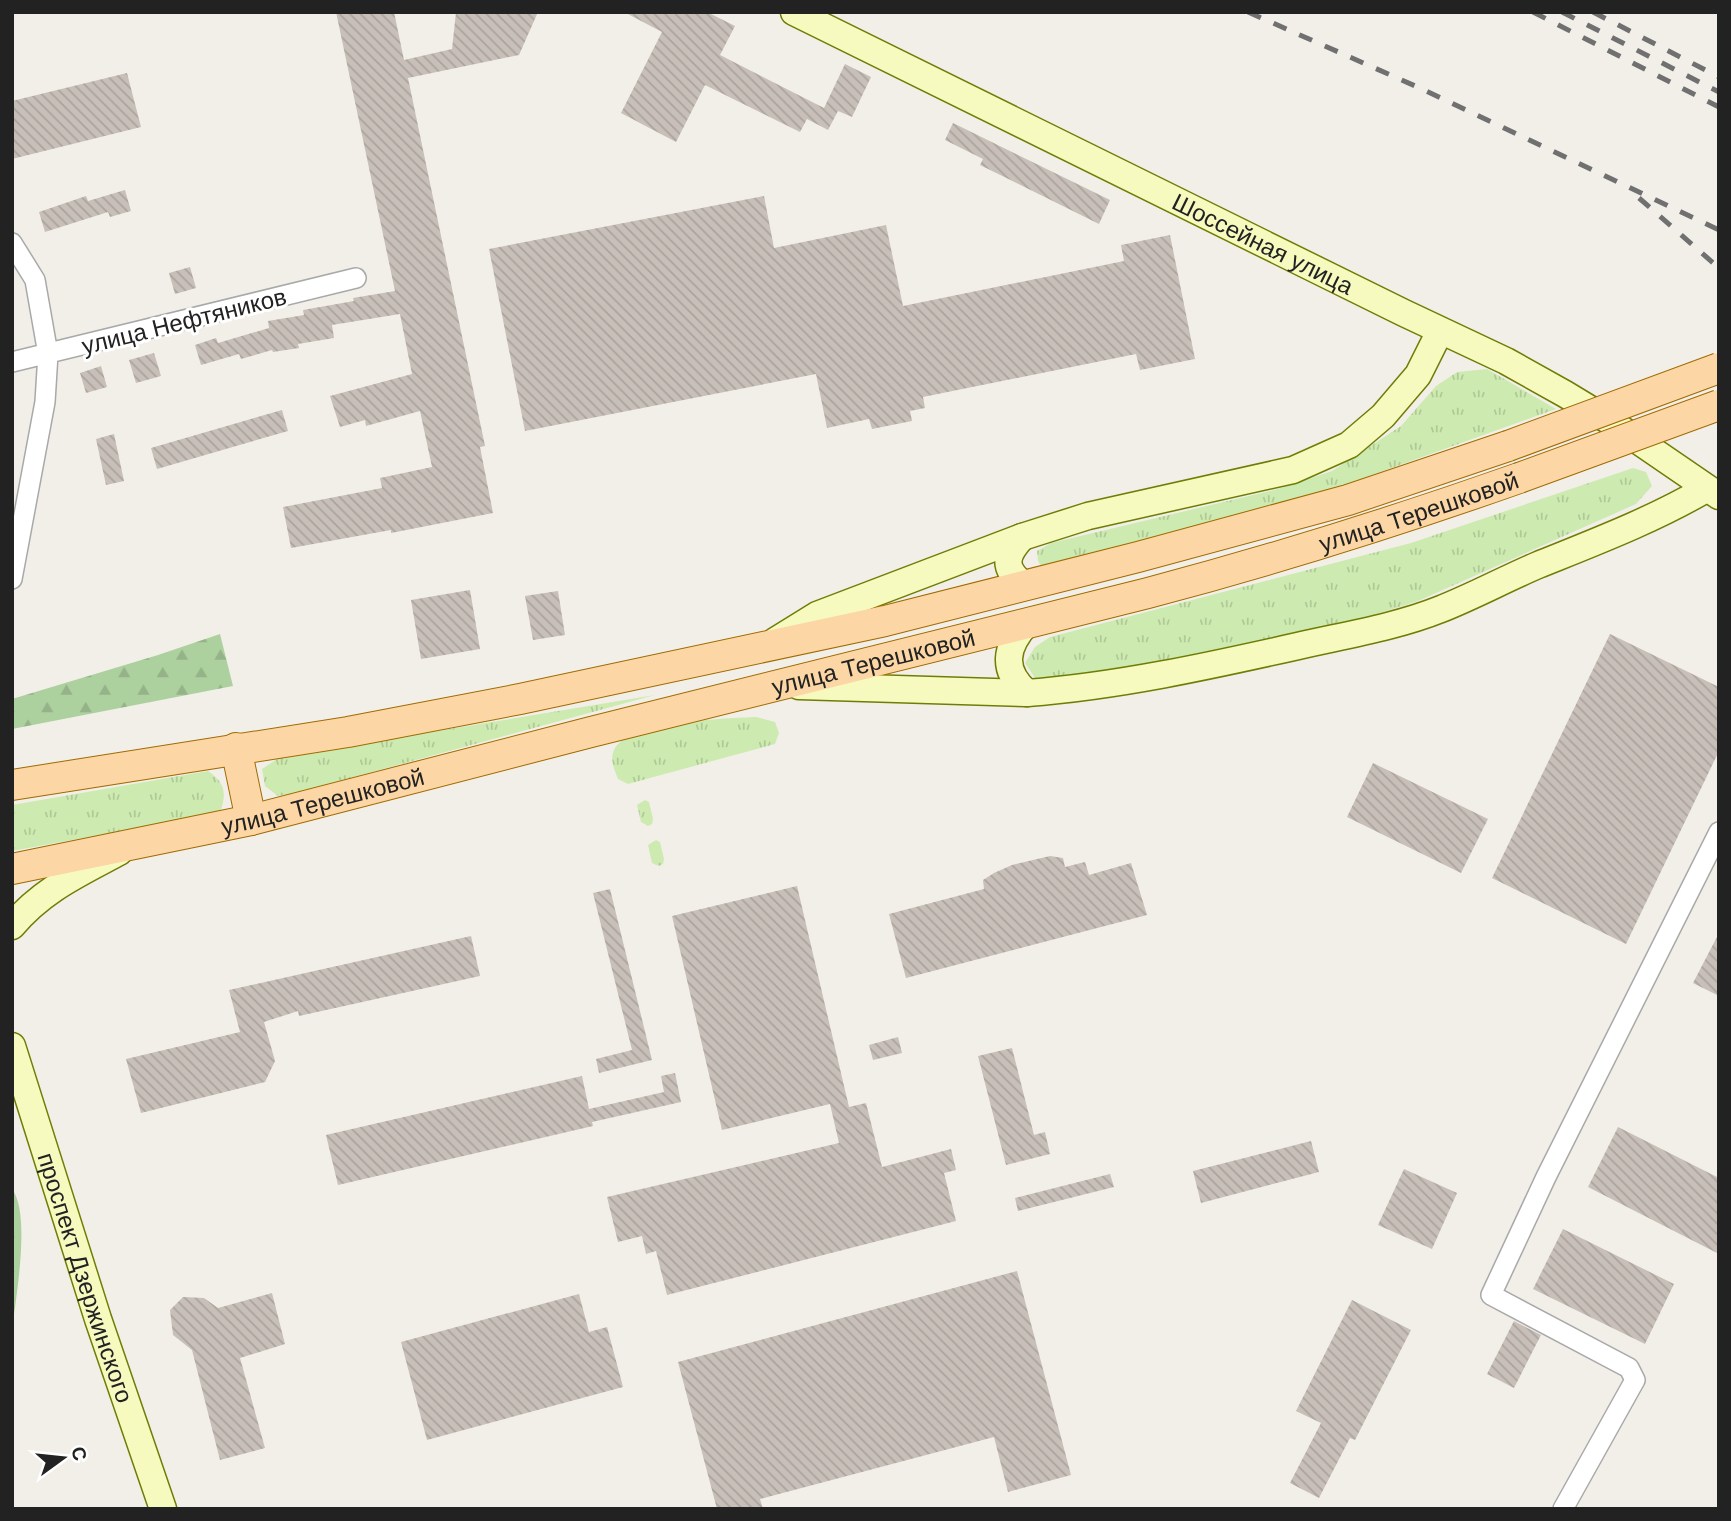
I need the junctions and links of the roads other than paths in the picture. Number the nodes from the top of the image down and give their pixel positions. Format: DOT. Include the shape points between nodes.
graph roads {
  1 [pos="794,12"];
  2 [pos="12,243"];
  3 [pos="356,278"];
  4 [pos="1440,331"];
  5 [pos="48,354"];
  6 [pos="12,362"];
  7 [pos="1719,368"];
  8 [pos="1719,405"];
  9 [pos="1712,492"];
  10 [pos="1021,537"];
  11 [pos="12,579"];
  12 [pos="1024,585"];
  13 [pos="1027,623"];
  14 [pos="767,646"];
  15 [pos="711,658"];
  16 [pos="778,685"];
  17 [pos="1027,693"];
  18 [pos="721,700"];
  19 [pos="236,748"];
  20 [pos="12,785"];
  21 [pos="251,820"];
  22 [pos="1719,832"];
  23 [pos="130,846"];
  24 [pos="12,869"];
  25 [pos="12,926"];
  26 [pos="12,1046"];
  27 [pos="163,1509"];
  28 [pos="1563,1509"];
  1 -- 4 [label="main road, Шоссейная улица"];
  2 -- 5 [label="street" via="35,280"];
  3 -- 5 [label="street, улица Нефтяников"];
  4 -- 9 [label="main road, Шоссейная улица" via="1565,394"];
  4 -- 10 [label="main road" via="1418,375 1383,416 1349,445 1293,470 1088,516"];
  5 -- 6 [label="street, улица Нефтяников"];
  5 -- 11 [label="street" via="45,402"];
  7 -- 12 [label="main road, улица Терешковой, bridge" via="1348,500"];
  8 -- 13 [label="main road, улица Терешковой, bridge" via="1371,528 1236,570"];
  9 -- 17 [label="main road" via="1401,623 1087,688"];
  10 -- 12 [label="main road" via="1008,561"];
  10 -- 14 [label="main road" via="817,615"];
  12 -- 14 [label="main road, улица Терешковой"];
  13 -- 16 [label="main road, улица Терешковой"];
  13 -- 17 [label="main road" via="1009,650 1009,663 1017,684"];
  14 -- 15 [label="main road, улица Терешковой"];
  15 -- 18 [label="main road"];
  15 -- 19 [label="main road, улица Терешковой" via="454,712"];
  16 -- 17 [label="main road"];
  16 -- 18 [label="main road, улица Терешковой"];
  18 -- 21 [label="main road, улица Терешковой"];
  19 -- 20 [label="main road, улица Терешковой"];
  19 -- 21 [label="main road"];
  21 -- 23 [label="main road, улица Терешковой"];
  22 -- 28 [label="street" via="1491,1295 1629,1367 1635,1380"];
  23 -- 24 [label="main road, улица Терешковой"];
  23 -- 25 [label="main road" via="58,884"];
  26 -- 27 [label="main road, проспект Дзержинского"];
}
